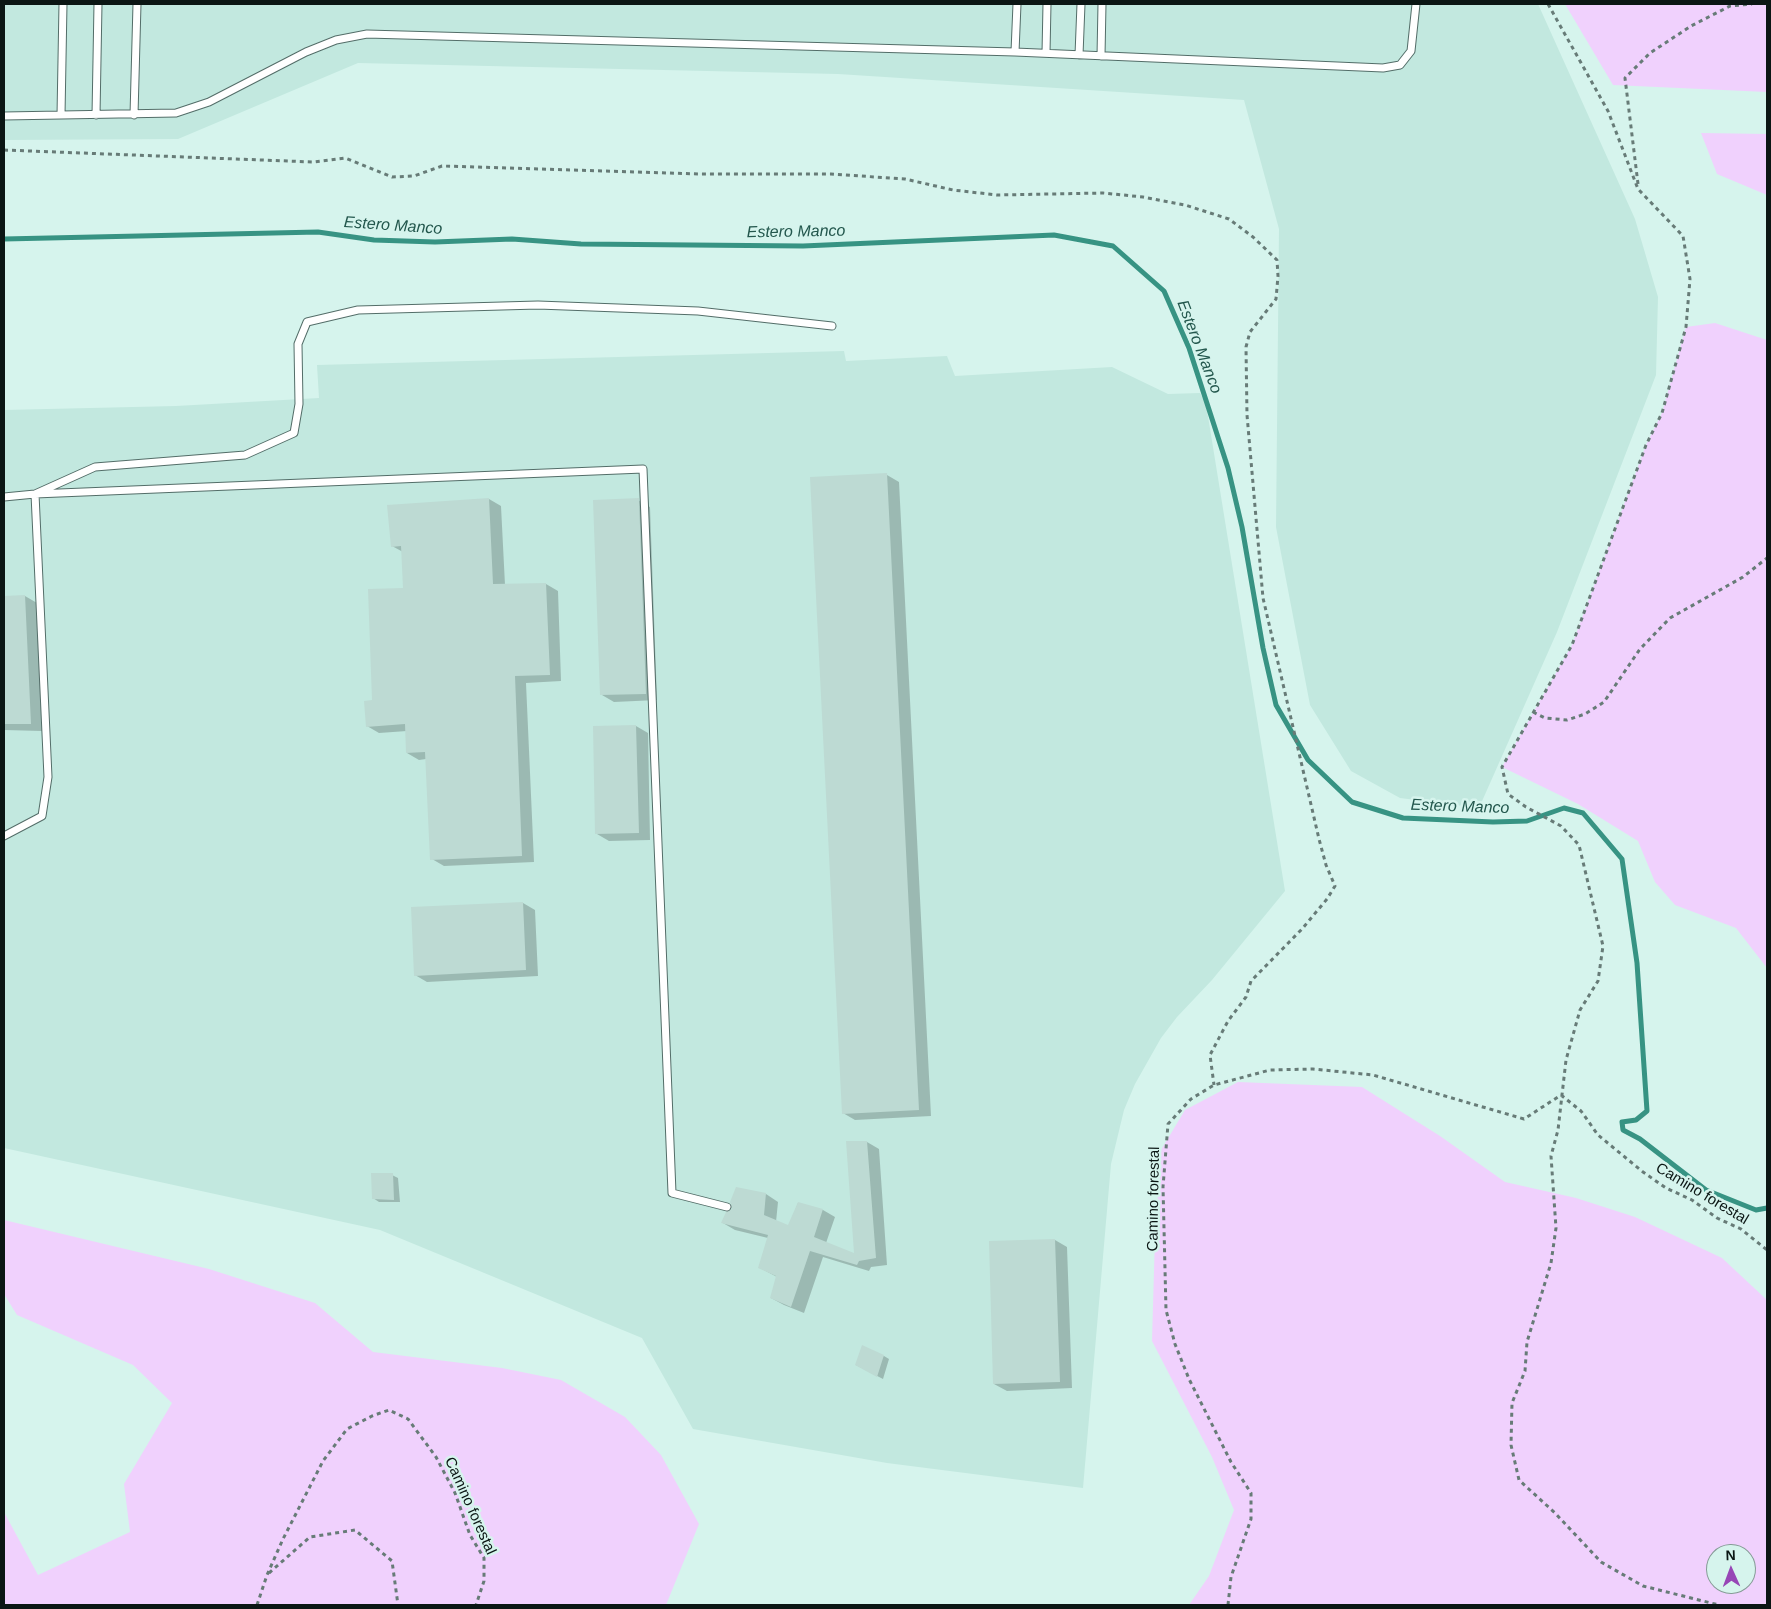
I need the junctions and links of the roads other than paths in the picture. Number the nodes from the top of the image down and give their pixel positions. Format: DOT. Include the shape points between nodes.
graph roads {
  1 [pos="63,4"];
  2 [pos="98,4"];
  3 [pos="137,4"];
  4 [pos="1017,4"];
  5 [pos="1047,4"];
  6 [pos="1081,4"];
  7 [pos="1102,4"];
  8 [pos="1416,4"];
  9 [pos="1015,52"];
  10 [pos="1046,54"];
  11 [pos="1079,55"];
  12 [pos="1101,56"];
  13 [pos="61,115"];
  14 [pos="96,115"];
  15 [pos="134,115"];
  16 [pos="4,116"];
  17 [pos="832,326"];
  18 [pos="35,494"];
  19 [pos="4,497"];
  20 [pos="4,836"];
  21 [pos="728,1207"];
  1 -- 13 [label="lane"];
  2 -- 14 [label="lane"];
  3 -- 15 [label="lane"];
  4 -- 9 [label="lane"];
  5 -- 10 [label="lane"];
  6 -- 11 [label="lane"];
  7 -- 12 [label="lane"];
  8 -- 12 [label="lane" via="1412,51 1393,68"];
  9 -- 10 [label="lane"];
  9 -- 15 [label="lane" via="366,34 336,40 306,52 208,102 176,113"];
  10 -- 11 [label="lane"];
  11 -- 12 [label="lane"];
  13 -- 14 [label="lane"];
  13 -- 16 [label="lane"];
  14 -- 15 [label="lane"];
  17 -- 18 [label="lane" via="698,311 547,305 358,310 308,322 298,344 299,404 294,433 244,454 94,467"];
  18 -- 19 [label="lane"];
  18 -- 20 [label="lane" via="48,777 42,816"];
  18 -- 21 [label="lane" via="642,469 672,1193"];
}
